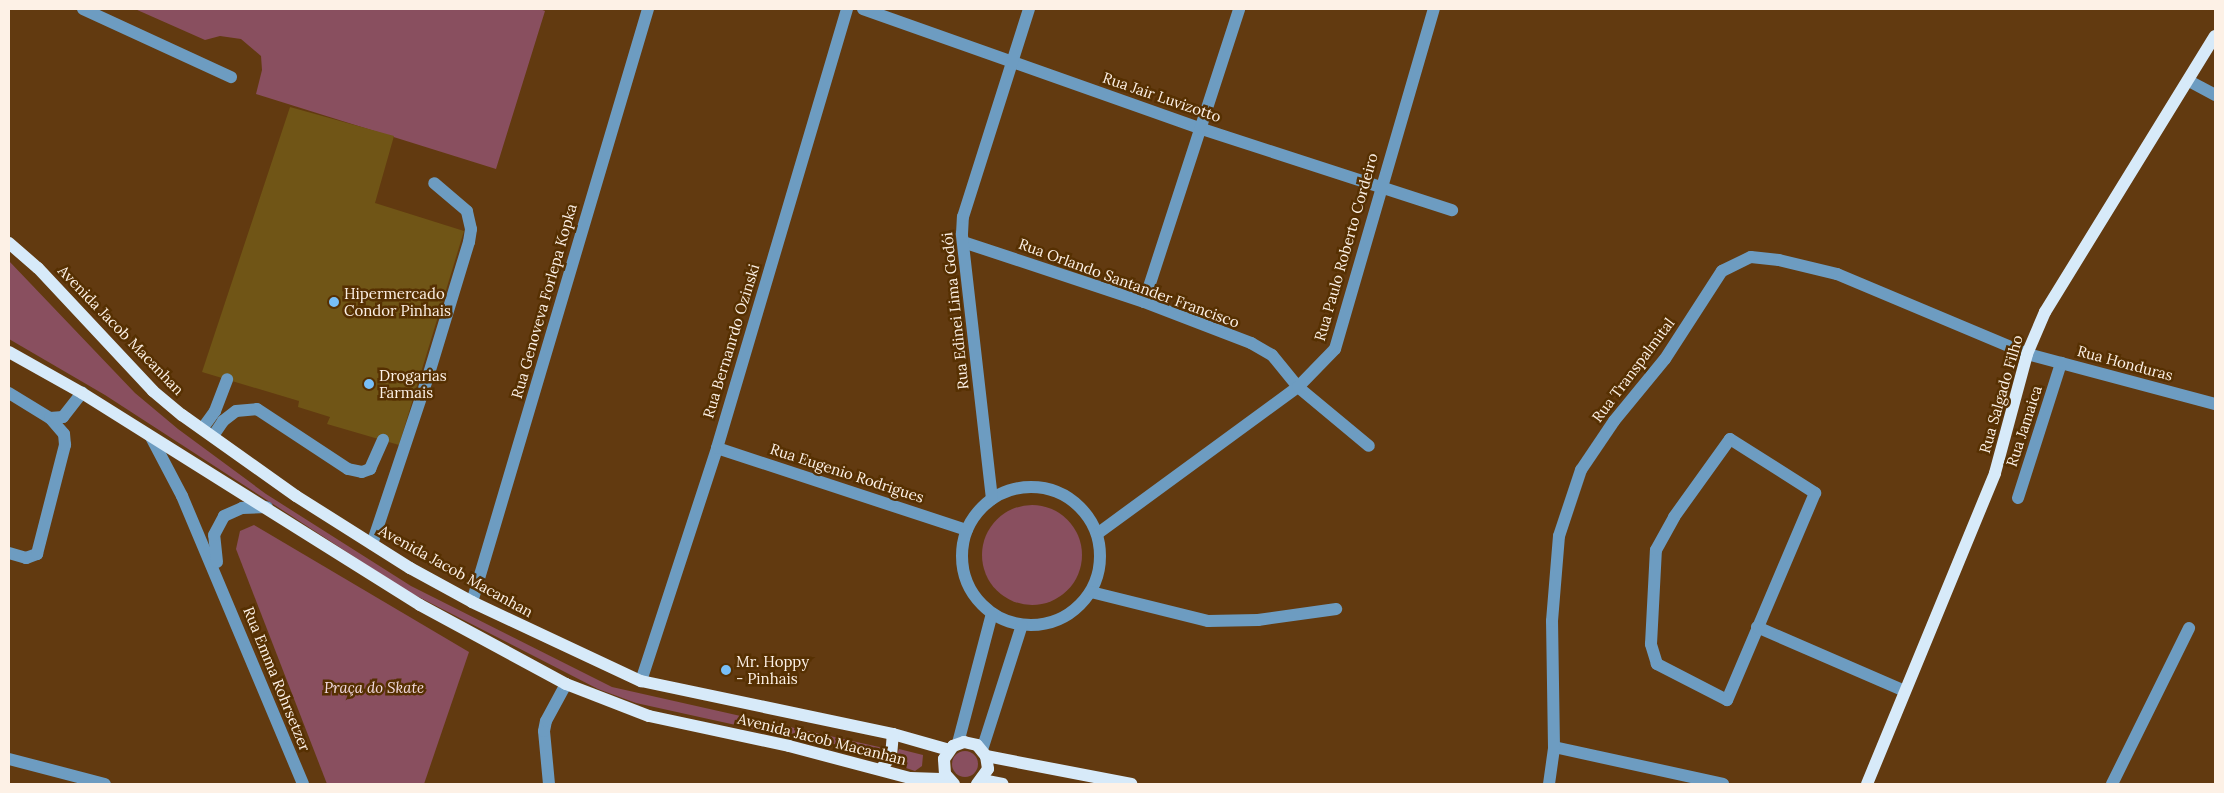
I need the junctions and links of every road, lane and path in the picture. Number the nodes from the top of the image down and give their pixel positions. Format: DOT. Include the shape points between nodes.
graph roads {
  1 [pos="83,9"];
  2 [pos="648,9"];
  3 [pos="847,9"];
  4 [pos="862,9"];
  5 [pos="1029,9"];
  6 [pos="1239,9"];
  7 [pos="1434,9"];
  8 [pos="2215,36"];
  9 [pos="1013,61"];
  10 [pos="231,77"];
  11 [pos="2189,81"];
  12 [pos="2215,95"];
  13 [pos="1202,129"];
  14 [pos="434,183"];
  15 [pos="1381,188"];
  16 [pos="1452,210"];
  17 [pos="963,242"];
  18 [pos="9,243"];
  19 [pos="1144,302"];
  20 [pos="9,352"];
  21 [pos="2027,354"];
  22 [pos="2061,363"];
  23 [pos="227,379"];
  24 [pos="1298,387"];
  25 [pos="82,393"];
  26 [pos="9,394"];
  27 [pos="2215,404"];
  28 [pos="50,418"];
  29 [pos="202,429"];
  30 [pos="213,436"];
  31 [pos="151,437"];
  32 [pos="382,440"];
  33 [pos="1369,446"];
  34 [pos="717,448"];
  35 [pos="2018,498"];
  36 [pos="992,499"];
  37 [pos="267,507"];
  38 [pos="967,530"];
  39 [pos="1097,534"];
  40 [pos="372,544"];
  41 [pos="9,553"];
  42 [pos="222,586"];
  43 [pos="1091,592"];
  44 [pos="472,602"];
  45 [pos="1336,609"];
  46 [pos="992,613"];
  47 [pos="1022,625"];
  48 [pos="1758,626"];
  49 [pos="2189,628"];
  50 [pos="641,681"];
  51 [pos="566,684"];
  52 [pos="1905,691"];
  53 [pos="892,734"];
  54 [pos="954,746"];
  55 [pos="1554,747"];
  56 [pos="984,753"];
  57 [pos="9,759"];
  58 [pos="881,769"];
  59 [pos="951,781"];
  60 [pos="980,782"];
  61 [pos="105,784"];
  62 [pos="303,784"];
  63 [pos="549,784"];
  64 [pos="934,784"];
  65 [pos="1003,784"];
  66 [pos="1131,784"];
  67 [pos="1549,784"];
  68 [pos="1723,784"];
  69 [pos="1867,784"];
  70 [pos="2112,784"];
  1 -- 10 [label="street"];
  2 -- 44 [label="street, Rua Genoveva Forlepa Kopka"];
  3 -- 34 [label="street, Rua Bernanrdo Ozinski"];
  4 -- 9 [label="street, Rua Jair Luvizotto"];
  5 -- 9 [label="street, Rua Edinei Lima Godói"];
  6 -- 13 [label="street"];
  7 -- 15 [label="street, Rua Paulo Roberto Cordeiro"];
  8 -- 11 [label="main road, Rua Salgado Filho"];
  9 -- 13 [label="street, Rua Jair Luvizotto"];
  9 -- 17 [label="street, Rua Edinei Lima Godói" via="963,216"];
  11 -- 12 [label="street"];
  11 -- 21 [label="main road, Rua Salgado Filho" via="2045,312"];
  13 -- 15 [label="street, Rua Jair Luvizotto"];
  13 -- 19 [label="street"];
  14 -- 40 [label="street" via="467,211 471,229 469,242"];
  15 -- 16 [label="street, Rua Jair Luvizotto"];
  15 -- 24 [label="street, Rua Paulo Roberto Cordeiro" via="1335,349"];
  17 -- 19 [label="street, Rua Orlando Santander Francisco"];
  17 -- 36 [label="street, Rua Edinei Lima Godói"];
  18 -- 29 [label="main road, Avenida Jacob Macanhan" via="38,268 153,391"];
  19 -- 24 [label="street, Rua Orlando Santander Francisco" via="1272,355"];
  20 -- 25 [label="main road, Avenida Jacob Macanhan"];
  21 -- 22 [label="street, Rua Honduras"];
  21 -- 52 [label="main road, Rua Salgado Filho" via="1995,473"];
  21 -- 55 [label="street, Rua Transpalmital" via="1837,274 1751,257 1722,271 1665,359 1614,421 1581,470 1559,536 1552,621"];
  22 -- 27 [label="street, Rua Honduras"];
  22 -- 35 [label="street, Rua Jamaica"];
  23 -- 29 [label="street" via="216,411"];
  24 -- 33 [label="street, Rua Orlando Santander Francisco"];
  24 -- 39 [label="street, Rua Paulo Roberto Cordeiro"];
  25 -- 28 [label="street" via="63,417"];
  25 -- 31 [label="main road, Avenida Jacob Macanhan"];
  26 -- 28 [label="street"];
  28 -- 41 [label="street" via="64,434 65,445 37,554 26,558"];
  29 -- 30 [label="main road, Avenida Jacob Macanhan"];
  30 -- 32 [label="street" via="223,421 236,411 257,409 348,469 362,472 370,469"];
  30 -- 40 [label="main road, Avenida Jacob Macanhan" via="296,496"];
  31 -- 37 [label="main road, Avenida Jacob Macanhan"];
  31 -- 42 [label="street, Rua Emma Rohrsetzer" via="182,496"];
  34 -- 38 [label="street, Rua Eugenio Rodrigues"];
  34 -- 50 [label="street, Rua Bernanrdo Ozinski"];
  36 -- 38 [label="street"];
  36 -- 39 [label="street" via="1022,487 1054,490 1079,505"];
  37 -- 42 [label="street, Rua Emma Rohrsetzer" via="233,510 218,524 214,547"];
  37 -- 51 [label="main road, Avenida Jacob Macanhan" via="412,601"];
  38 -- 46 [label="street" via="962,553 965,576 974,595"];
  39 -- 43 [label="street" via="1100,567"];
  40 -- 44 [label="main road, Avenida Jacob Macanhan"];
  42 -- 62 [label="street, Rua Emma Rohrsetzer"];
  43 -- 45 [label="street" via="1208,621 1258,620"];
  43 -- 47 [label="street" via="1078,608 1061,619 1042,625"];
  44 -- 50 [label="main road, Avenida Jacob Macanhan"];
  46 -- 47 [label="street"];
  46 -- 54 [label="street"];
  47 -- 56 [label="street"];
  48 -- 48 [label="street" via="1815,493 1730,439 1674,517 1656,550 1652,644 1657,664 1727,700"];
  48 -- 52 [label="street"];
  49 -- 70 [label="street"];
  50 -- 53 [label="main road, Avenida Jacob Macanhan"];
  51 -- 58 [label="main road, Avenida Jacob Macanhan" via="649,716"];
  51 -- 63 [label="street" via="544,731"];
  52 -- 69 [label="main road, Rua Salgado Filho"];
  53 -- 54 [label="main road, Avenida Jacob Macanhan"];
  53 -- 58 [label="main road" via="891,756"];
  54 -- 56 [label="main road, Avenida Jacob Macanhan" via="971,743"];
  54 -- 59 [label="main road" via="943,764"];
  55 -- 67 [label="street, Rua Transpalmital"];
  55 -- 68 [label="street"];
  56 -- 60 [label="main road" via="988,769"];
  56 -- 66 [label="main road"];
  57 -- 61 [label="street"];
  58 -- 59 [label="main road, Avenida Jacob Macanhan" via="910,778"];
  59 -- 64 [label="street"];
  60 -- 65 [label="main road"];
}
